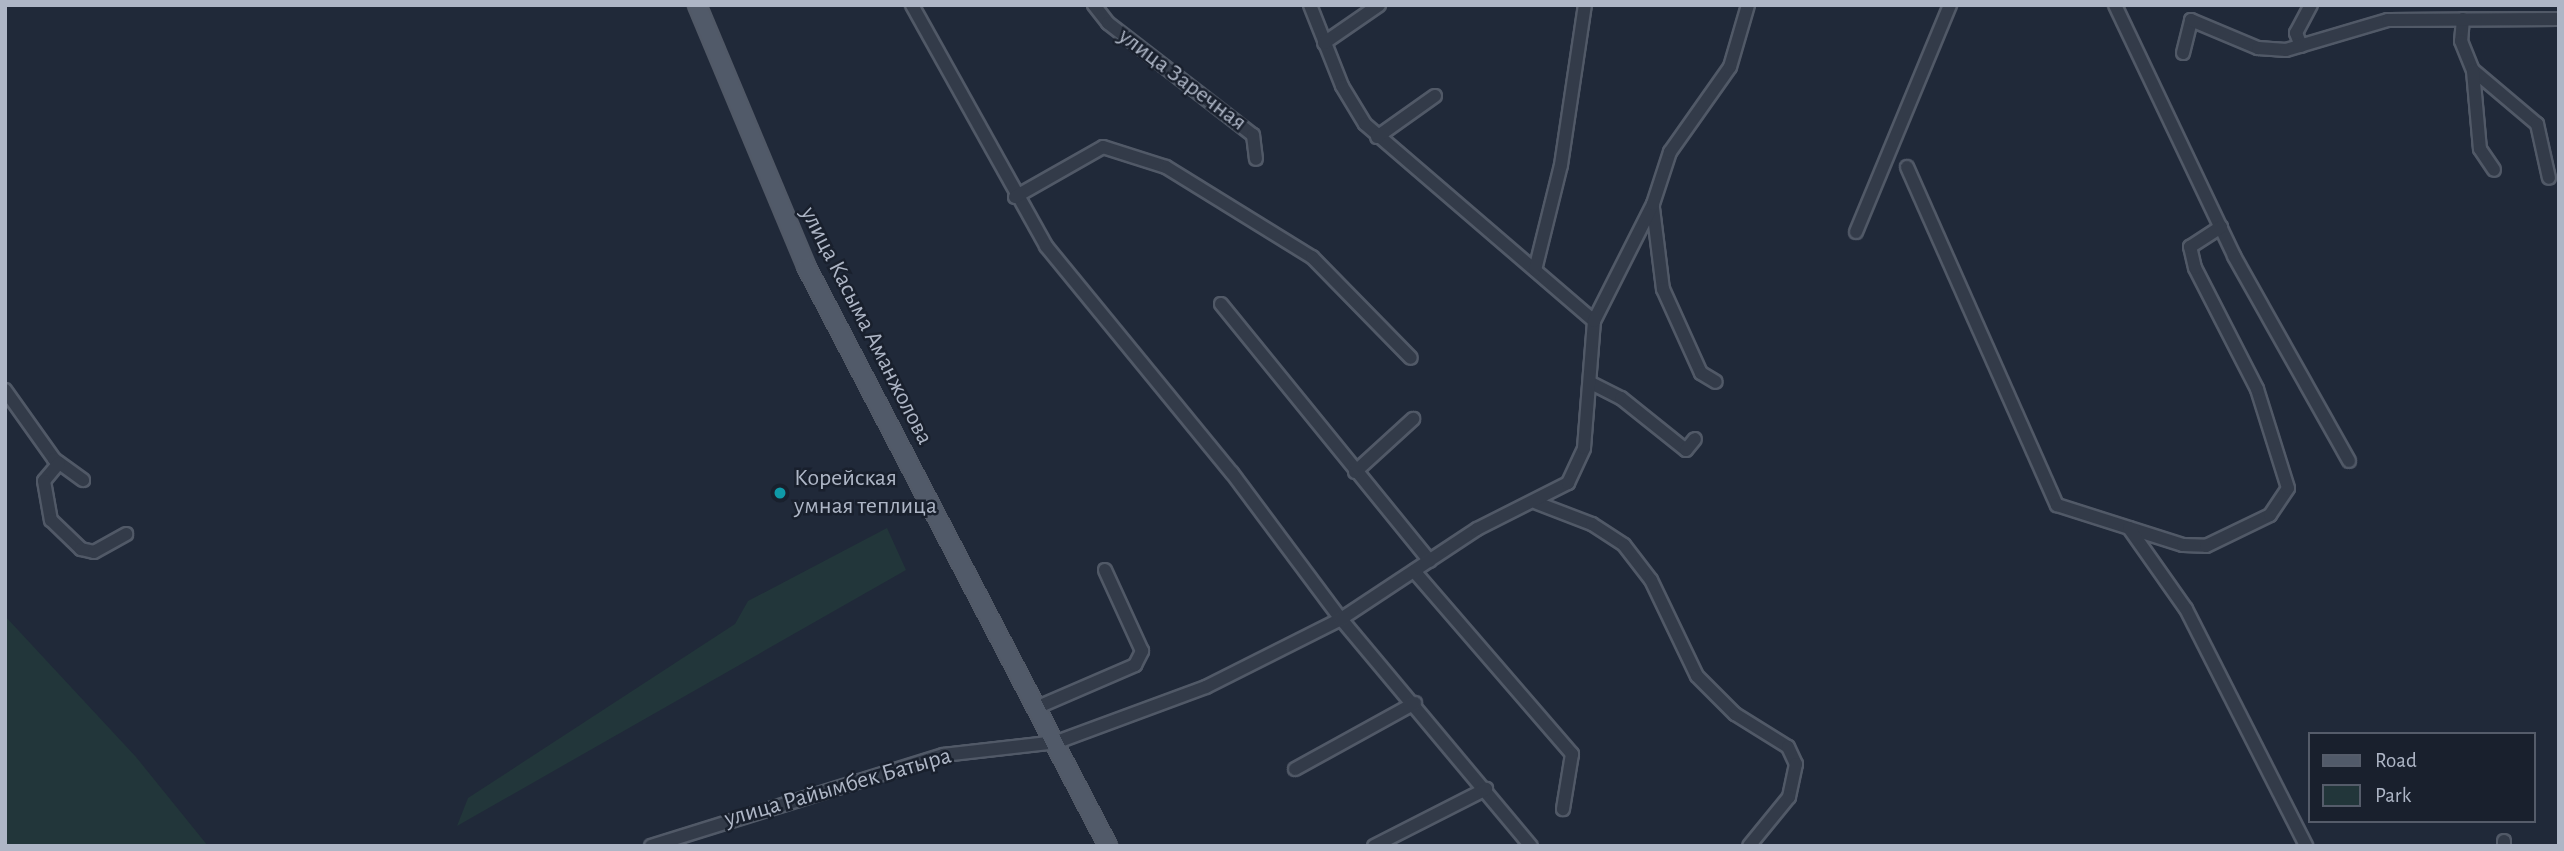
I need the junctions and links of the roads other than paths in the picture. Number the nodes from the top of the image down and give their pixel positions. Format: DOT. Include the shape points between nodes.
graph roads {
  1 [pos="698,5"];
  2 [pos="912,5"];
  3 [pos="1094,5"];
  4 [pos="1310,5"];
  5 [pos="1379,5"];
  6 [pos="1585,5"];
  7 [pos="1748,5"];
  8 [pos="1951,5"];
  9 [pos="2115,5"];
  10 [pos="2311,5"];
  11 [pos="2463,19"];
  12 [pos="2559,19"];
  13 [pos="1324,43"];
  14 [pos="2301,46"];
  15 [pos="2183,53"];
  16 [pos="2473,70"];
  17 [pos="1435,96"];
  18 [pos="1377,137"];
  19 [pos="1256,159"];
  20 [pos="1906,167"];
  21 [pos="2494,170"];
  22 [pos="2549,178"];
  23 [pos="1015,197"];
  24 [pos="1653,204"];
  25 [pos="2221,227"];
  26 [pos="1856,232"];
  27 [pos="1535,270"];
  28 [pos="1221,304"];
  29 [pos="1594,321"];
  30 [pos="1411,358"];
  31 [pos="1716,382"];
  32 [pos="1591,383"];
  33 [pos="5,390"];
  34 [pos="1413,419"];
  35 [pos="1695,439"];
  36 [pos="2349,461"];
  37 [pos="59,463"];
  38 [pos="1355,472"];
  39 [pos="83,480"];
  40 [pos="1537,503"];
  41 [pos="2127,525"];
  42 [pos="126,534"];
  43 [pos="1430,561"];
  44 [pos="1105,570"];
  45 [pos="1414,571"];
  46 [pos="1341,619"];
  47 [pos="1415,703"];
  48 [pos="1038,707"];
  49 [pos="1057,742"];
  50 [pos="1295,769"];
  51 [pos="1486,789"];
  52 [pos="1563,809"];
  53 [pos="654,843"];
  54 [pos="1108,846"];
  55 [pos="1374,846"];
  56 [pos="1531,846"];
  57 [pos="1749,846"];
  58 [pos="2306,846"];
  1 -- 48 [label="main road, улица Касыма Аманжолова" via="806,266"];
  2 -- 23 [label="street"];
  3 -- 19 [label="street, улица Заречная" via="1108,23 1253,135"];
  4 -- 13 [label="street"];
  5 -- 13 [label="street"];
  6 -- 27 [label="street" via="1561,165"];
  7 -- 24 [label="street, улица Райымбек Батыра" via="1730,67 1670,152"];
  8 -- 26 [label="street"];
  9 -- 25 [label="street"];
  10 -- 14 [label="street" via="2296,33"];
  11 -- 12 [label="street"];
  11 -- 14 [label="street" via="2388,20"];
  11 -- 16 [label="street" via="2461,41"];
  13 -- 18 [label="street" via="1352,107"];
  14 -- 15 [label="street" via="2258,48 2191,20"];
  16 -- 21 [label="street" via="2480,149"];
  16 -- 22 [label="street" via="2537,124"];
  17 -- 18 [label="street"];
  18 -- 27 [label="street"];
  20 -- 41 [label="street" via="2057,505"];
  23 -- 30 [label="street" via="1103,148 1166,167 1312,257"];
  23 -- 46 [label="street" via="1046,246 1232,473"];
  24 -- 29 [label="street, улица Райымбек Батыра"];
  24 -- 31 [label="street" via="1661,282 1700,373"];
  25 -- 36 [label="street"];
  25 -- 41 [label="street" via="2190,247 2195,268 2257,389 2288,488 2270,515 2206,546 2159,541"];
  27 -- 29 [label="street"];
  28 -- 38 [label="street"];
  29 -- 32 [label="street, улица Райымбек Батыра"];
  32 -- 35 [label="street" via="1621,398 1686,450"];
  32 -- 40 [label="street, улица Райымбек Батыра" via="1577,469"];
  33 -- 37 [label="street"];
  34 -- 38 [label="street"];
  37 -- 39 [label="street"];
  37 -- 42 [label="street" via="44,481 51,520 81,549 94,552"];
  38 -- 43 [label="street"];
  40 -- 43 [label="street, улица Райымбек Батыра" via="1477,529"];
  40 -- 57 [label="street" via="1592,524 1625,545 1651,580 1697,676 1735,714 1788,747 1796,764 1789,797"];
  41 -- 58 [label="street" via="2186,609"];
  43 -- 45 [label="street, улица Райымбек Батыра"];
  44 -- 48 [label="street" via="1142,651 1135,665"];
  45 -- 46 [label="street, улица Райымбек Батыра"];
  45 -- 52 [label="street" via="1572,754"];
  46 -- 47 [label="street"];
  46 -- 49 [label="street, улица Райымбек Батыра" via="1206,687"];
  47 -- 50 [label="street"];
  47 -- 51 [label="street"];
  48 -- 49 [label="main road, улица Касыма Аманжолова"];
  49 -- 53 [label="street, улица Райымбек Батыра" via="943,755"];
  49 -- 54 [label="main road, улица Касыма Аманжолова"];
  51 -- 55 [label="street"];
  51 -- 56 [label="street"];
}
